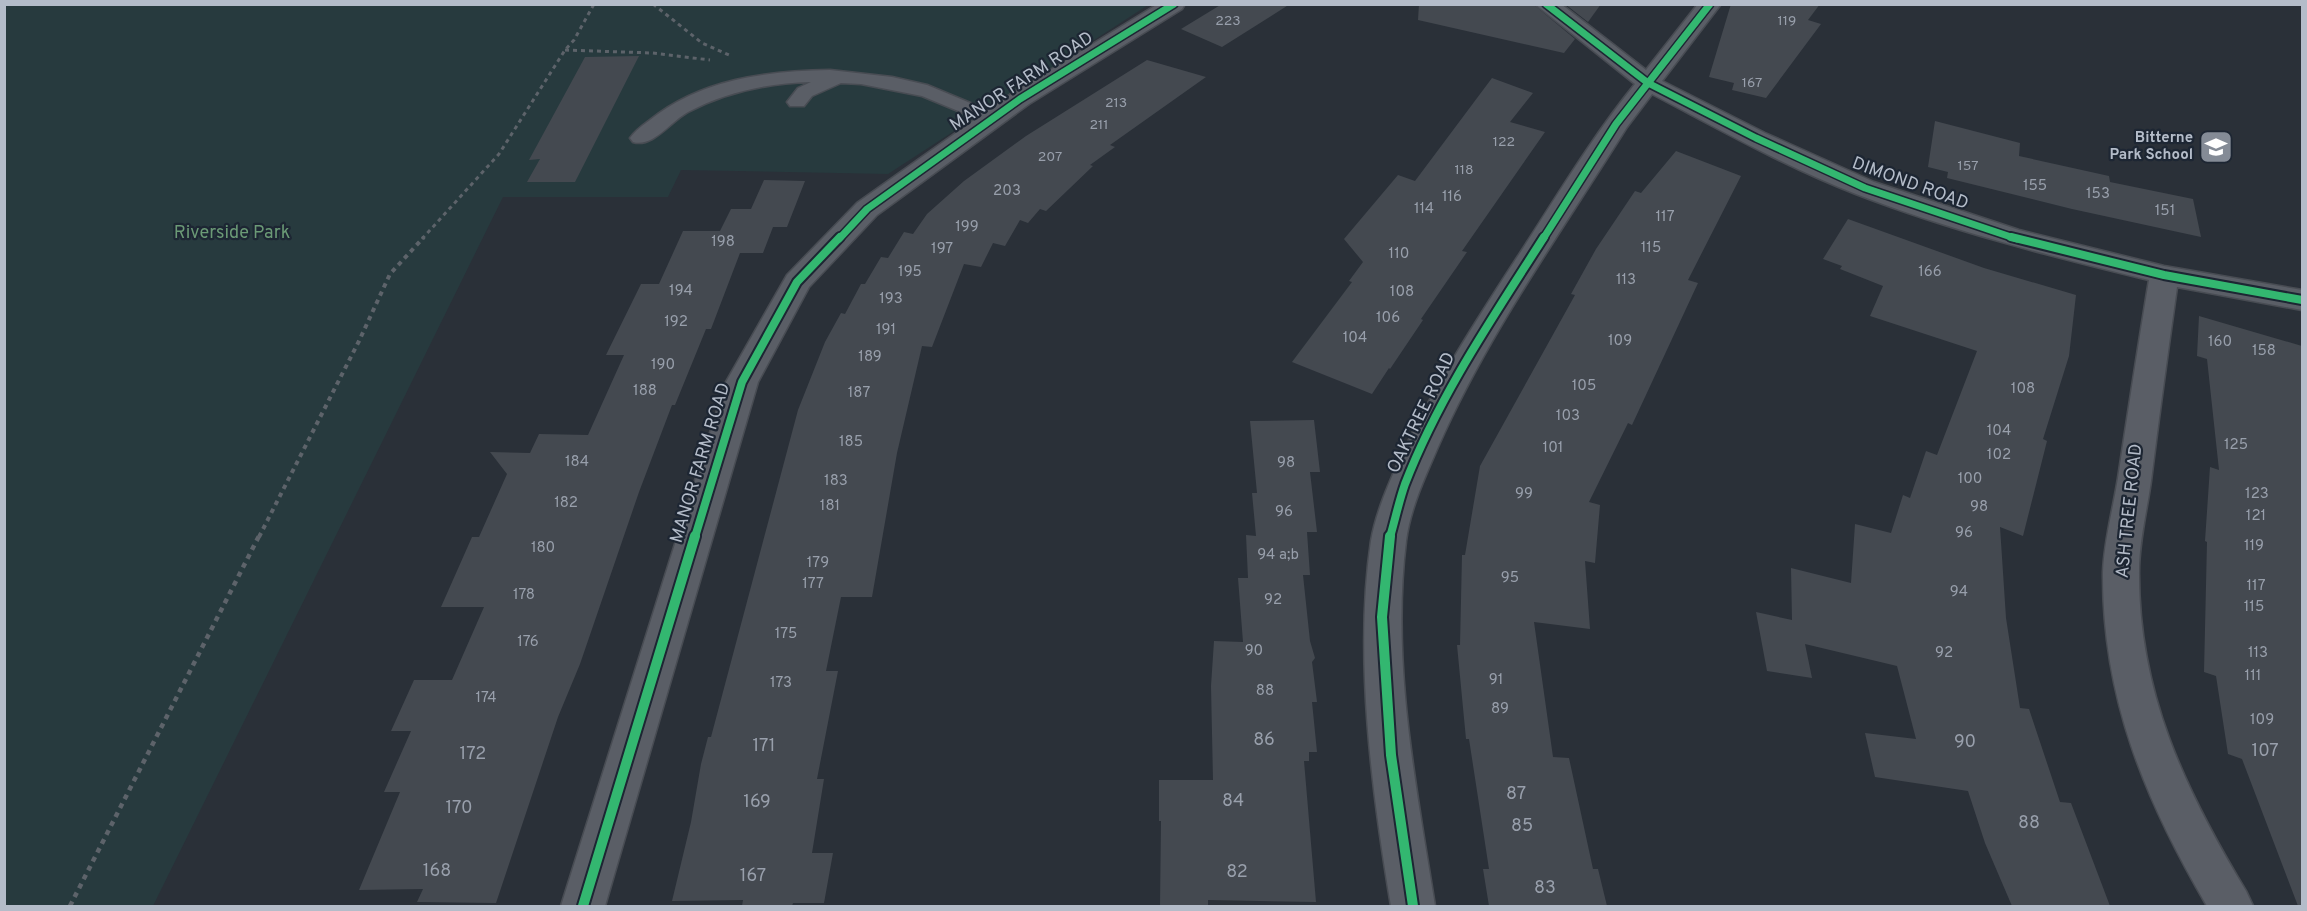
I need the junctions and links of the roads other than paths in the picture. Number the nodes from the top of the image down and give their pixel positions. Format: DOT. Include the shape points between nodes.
graph roads {
  1 [pos="1174,4"];
  2 [pos="1546,4"];
  3 [pos="1710,4"];
  4 [pos="842,77"];
  5 [pos="1648,82"];
  6 [pos="910,87"];
  7 [pos="872,96"];
  8 [pos="797,102"];
  9 [pos="992,120"];
  10 [pos="639,138"];
  11 [pos="2164,275"];
  12 [pos="2302,300"];
  13 [pos="583,906"];
  14 [pos="1413,906"];
  15 [pos="2231,906"];
  1 -- 9 [label="street, MANOR FARM ROAD"];
  2 -- 5 [label="street, DIMOND ROAD"];
  3 -- 5 [label="street, OAKTREE ROAD"];
  4 -- 6 [label="lane"];
  4 -- 8 [label="lane" via="815,86"];
  4 -- 10 [label="lane" via="782,78 701,98"];
  5 -- 11 [label="street, DIMOND ROAD" via="1865,188 2011,237"];
  5 -- 14 [label="street, OAKTREE ROAD" via="1616,124 1470,352 1420,450 1389,539 1382,617 1391,754"];
  6 -- 7 [label="lane"];
  6 -- 9 [label="lane" via="951,100"];
  9 -- 13 [label="street, MANOR FARM ROAD" via="867,210 797,282 742,382"];
  11 -- 12 [label="street, DIMOND ROAD"];
  11 -- 15 [label="street, ASH TREE ROAD" via="2121,570 2128,662 2144,728 2190,838"];
}
